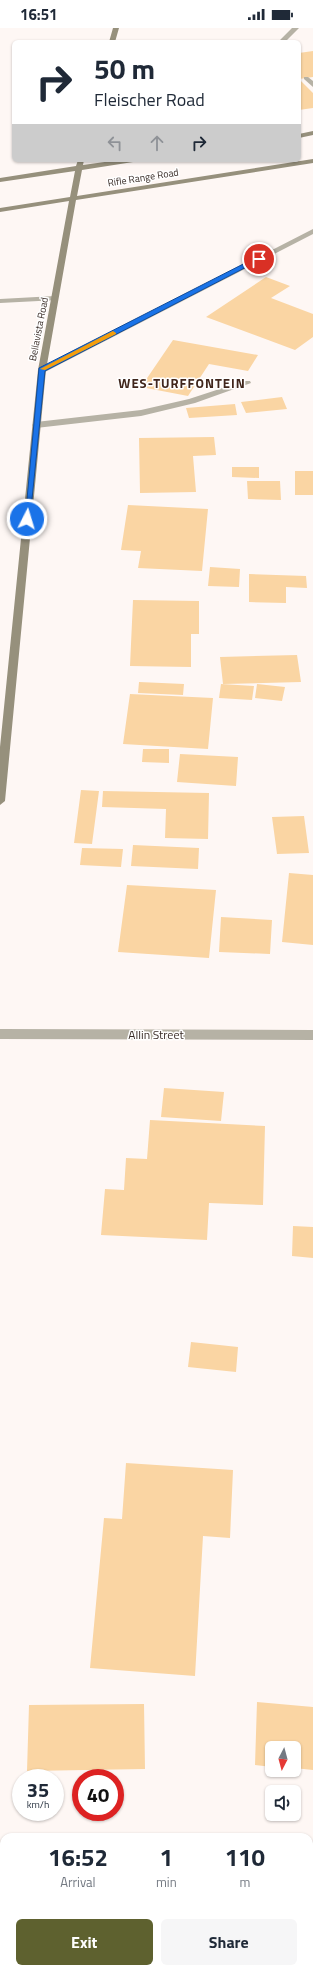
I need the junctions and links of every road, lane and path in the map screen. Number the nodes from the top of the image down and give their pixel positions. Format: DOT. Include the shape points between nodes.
graph roads {
  1 [pos="116,28"];
  2 [pos="296,28"];
  3 [pos="113,40"];
  4 [pos="284,40"];
  5 [pos="306,78"];
  6 [pos="313,85"];
  7 [pos="313,133"];
  8 [pos="301,136"];
  9 [pos="313,161"];
  10 [pos="107,162"];
  11 [pos="81,164"];
  12 [pos="0,180"];
  13 [pos="74,198"];
  14 [pos="0,210"];
  15 [pos="313,231"];
  16 [pos="55,298"];
  17 [pos="0,301"];
  18 [pos="42,370"];
  19 [pos="247,383"];
  20 [pos="36,425"];
  21 [pos="0,801"];
  22 [pos="0,1034"];
  23 [pos="313,1035"];
  1 -- 3 [label="street"];
  2 -- 4 [label="street"];
  5 -- 6 [label="street"];
  7 -- 8 [label="street"];
  9 -- 13 [label="street, Rifle Range Road"];
  10 -- 11 [label="street, Rifle Range Road"];
  11 -- 12 [label="street, Rifle Range Road"];
  11 -- 13 [label="street, Bellavista Road"];
  13 -- 14 [label="street, Rifle Range Road"];
  13 -- 16 [label="street, Bellavista Road"];
  15 -- 18 [label="street"];
  16 -- 17 [label="street"];
  16 -- 18 [label="street, Bellavista Road"];
  18 -- 20 [label="street, Bellavista Road"];
  19 -- 20 [label="street" via="192,401 141,413"];
  20 -- 21 [label="street, Bellavista Road"];
  22 -- 23 [label="street, Allin Street"];
}
